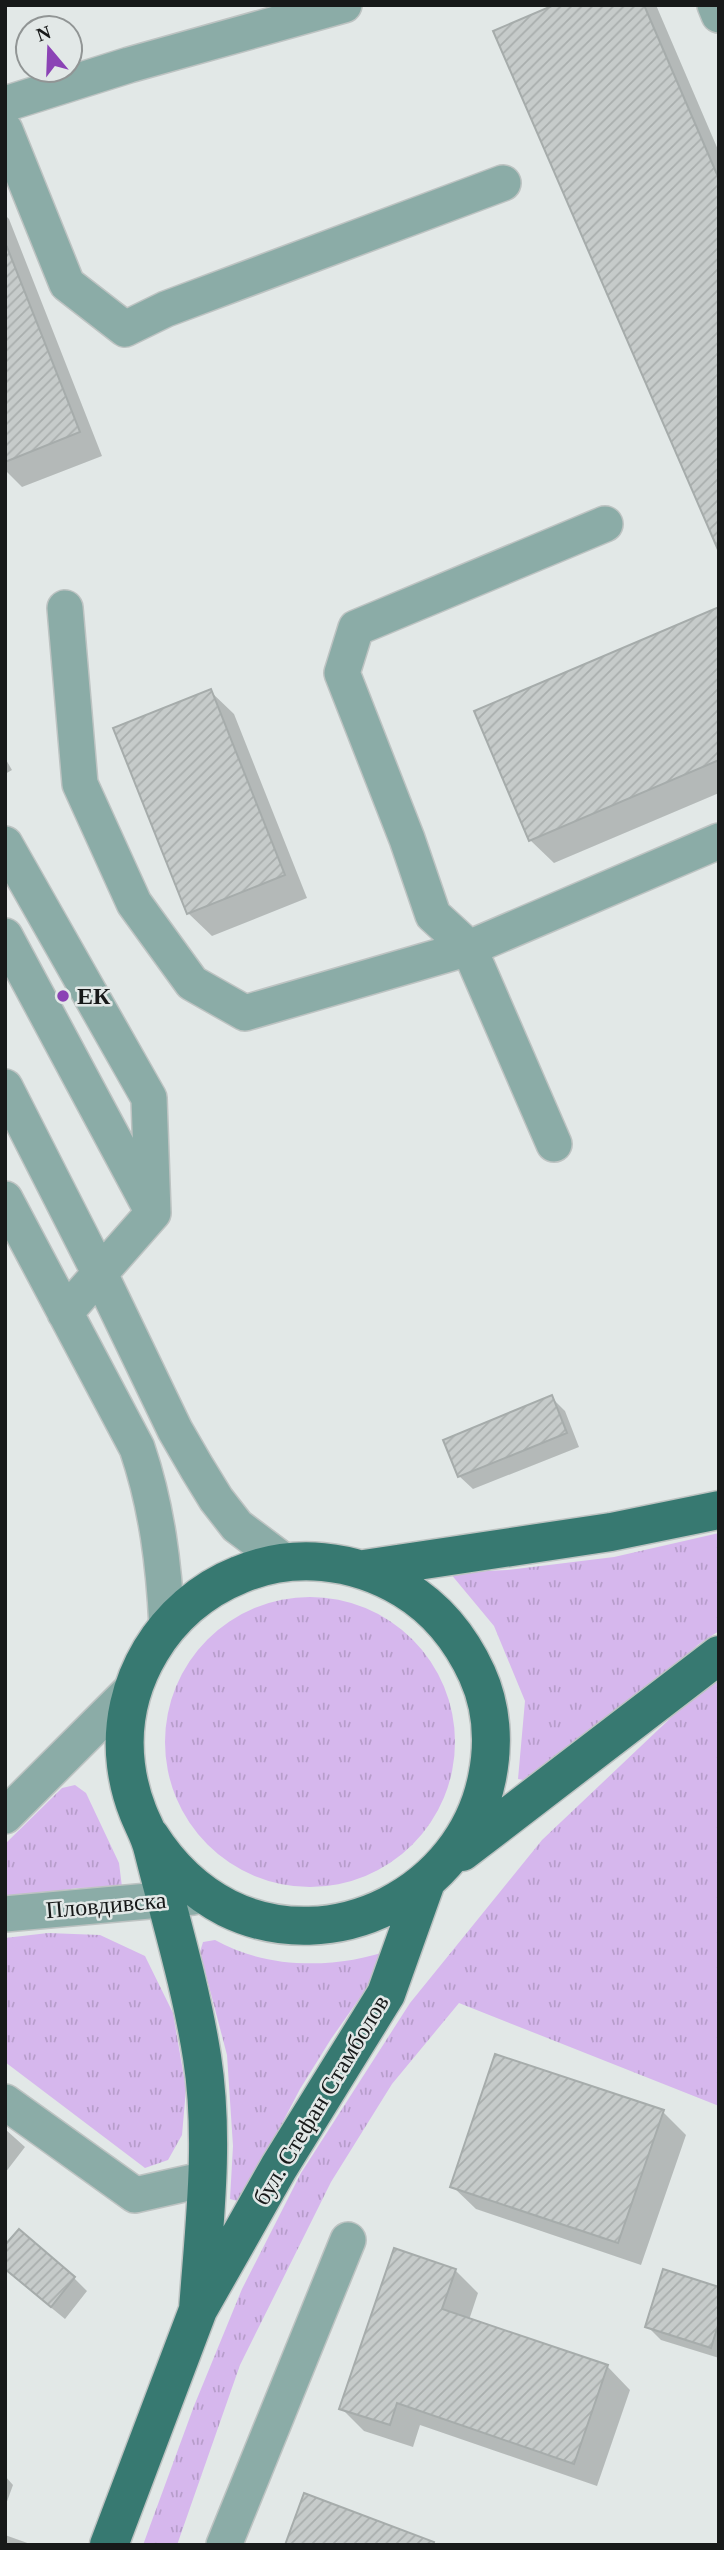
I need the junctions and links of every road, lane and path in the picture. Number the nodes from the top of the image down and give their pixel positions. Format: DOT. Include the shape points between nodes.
graph roads {
  1 [pos="344,5"];
  2 [pos="715,5"];
  3 [pos="719,15"];
  4 [pos="5,104"];
  5 [pos="5,130"];
  6 [pos="503,183"];
  7 [pos="606,524"];
  8 [pos="65,608"];
  9 [pos="719,841"];
  10 [pos="5,844"];
  11 [pos="5,936"];
  12 [pos="469,948"];
  13 [pos="5,1087"];
  14 [pos="555,1144"];
  15 [pos="5,1199"];
  16 [pos="153,1213"];
  17 [pos="100,1274"];
  18 [pos="65,1313"];
  19 [pos="719,1510"];
  20 [pos="285,1562"];
  21 [pos="364,1569"];
  22 [pos="167,1627"];
  23 [pos="719,1655"];
  24 [pos="133,1688"];
  25 [pos="5,1816"];
  26 [pos="150,1836"];
  27 [pos="435,1874"];
  28 [pos="206,1896"];
  29 [pos="166,1900"];
  30 [pos="5,1914"];
  31 [pos="5,2102"];
  32 [pos="206,2179"];
  33 [pos="348,2240"];
  34 [pos="198,2310"];
  35 [pos="110,2545"];
  36 [pos="224,2545"];
  1 -- 4 [label="street"];
  2 -- 3 [label="street"];
  5 -- 6 [label="street" via="67,284 125,329 166,309"];
  7 -- 12 [label="street" via="356,628 342,673 433,915"];
  8 -- 12 [label="street" via="80,784 134,903 192,983 245,1013"];
  9 -- 12 [label="street"];
  10 -- 16 [label="street" via="149,1098"];
  11 -- 16 [label="street"];
  12 -- 14 [label="street"];
  13 -- 17 [label="street"];
  15 -- 18 [label="street"];
  16 -- 17 [label="street"];
  17 -- 18 [label="street"];
  17 -- 20 [label="street" via="175,1430 216,1499 237,1526"];
  18 -- 22 [label="street" via="146,1473 164,1567"];
  19 -- 21 [label="main road" via="611,1532"];
  20 -- 21 [label="main road"];
  20 -- 22 [label="main road" via="220,1583"];
  21 -- 27 [label="main road" via="414,1594 454,1633 481,1682 488,1710 491,1738 484,1793 461,1844"];
  22 -- 24 [label="main road"];
  23 -- 27 [label="main road"];
  24 -- 25 [label="street"];
  24 -- 26 [label="main road" via="127,1713 126,1764 138,1813"];
  26 -- 28 [label="main road" via="174,1869"];
  26 -- 29 [label="main road, бул. Стефан Стамболов"];
  27 -- 28 [label="main road" via="387,1908 319,1926 248,1916"];
  27 -- 34 [label="main road, бул. Стефан Стамболов" via="386,1994 279,2167"];
  28 -- 29 [label="street, Пловдивска"];
  29 -- 30 [label="street, Пловдивска"];
  29 -- 32 [label="main road, бул. Стефан Стамболов" via="203,2062"];
  31 -- 32 [label="street" via="135,2195"];
  32 -- 34 [label="main road, бул. Стефан Стамболов"];
  33 -- 36 [label="street"];
  34 -- 35 [label="main road, бул. Стефан Стамболов"];
}
